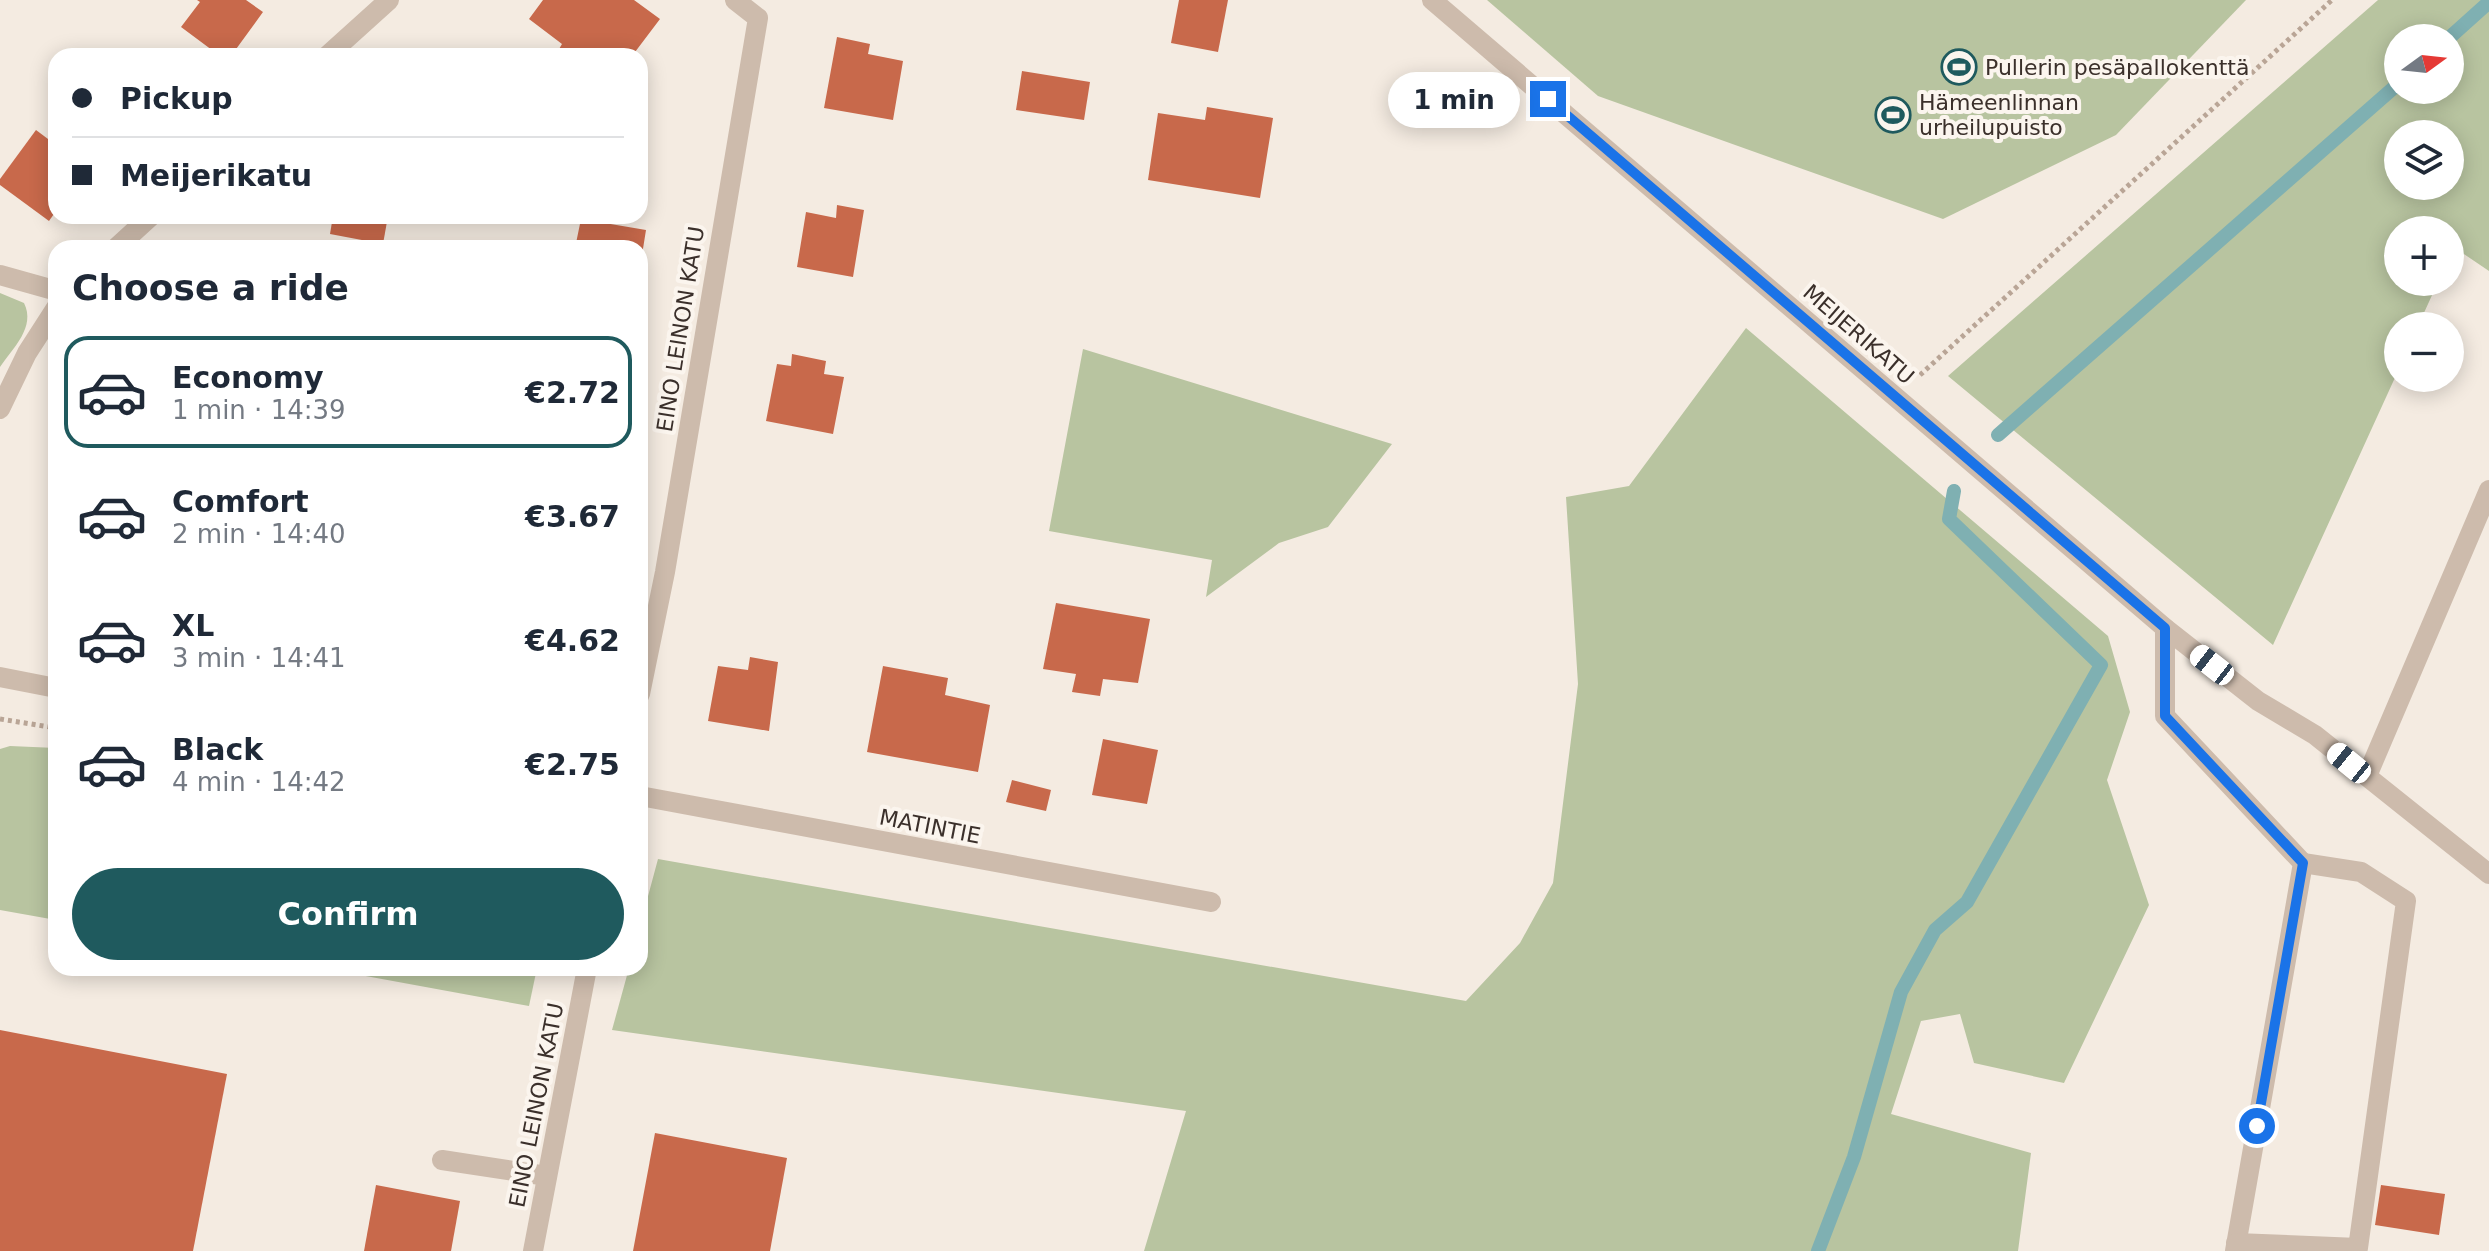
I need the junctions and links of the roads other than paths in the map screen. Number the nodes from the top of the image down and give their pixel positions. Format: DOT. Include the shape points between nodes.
graph roads {
  1 [pos="389,0"];
  2 [pos="735,0"];
  3 [pos="1432,0"];
  4 [pos="336,48"];
  5 [pos="142,224"];
  6 [pos="125,240"];
  7 [pos="0,275"];
  8 [pos="48,288"];
  9 [pos="48,320"];
  10 [pos="0,409"];
  11 [pos="2489,490"];
  12 [pos="2165,628"];
  13 [pos="648,655"];
  14 [pos="0,677"];
  15 [pos="48,686"];
  16 [pos="2367,776"];
  17 [pos="648,797"];
  18 [pos="2303,863"];
  19 [pos="2489,874"];
  20 [pos="1211,902"];
  21 [pos="585,976"];
  22 [pos="442,1160"];
  23 [pos="547,1176"];
  24 [pos="2236,1247"];
  25 [pos="533,1251"];
  1 -- 4 [label="street"];
  2 -- 13 [label="street, EINO LEINON KATU" via="758,18"];
  3 -- 12 [label="street, MEIJERIKATU"];
  5 -- 6 [label="street"];
  7 -- 8 [label="street"];
  9 -- 10 [label="street"];
  11 -- 16 [label="street"];
  12 -- 16 [label="street, MEIJERIKATU"];
  12 -- 18 [label="street" via="2165,716"];
  14 -- 15 [label="street"];
  16 -- 19 [label="street, MEIJERIKATU"];
  17 -- 20 [label="street, MATINTIE"];
  18 -- 24 [label="street"];
  18 -- 24 [label="street" via="2361,872 2406,901 2358,1248"];
  21 -- 23 [label="street, EINO LEINON KATU"];
  22 -- 23 [label="street"];
  23 -- 25 [label="street, EINO LEINON KATU"];
}
